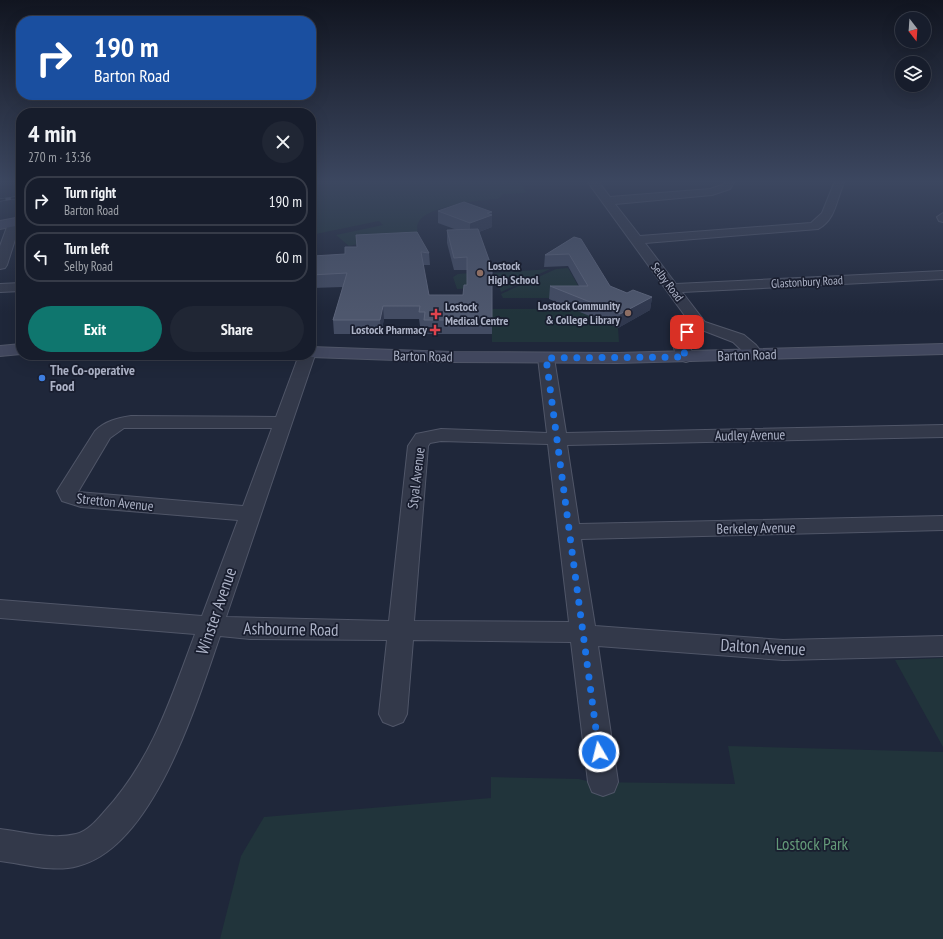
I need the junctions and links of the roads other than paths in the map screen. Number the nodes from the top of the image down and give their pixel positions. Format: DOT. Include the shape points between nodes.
graph roads {
  1 [pos="12,225"];
  2 [pos="625,225"];
  3 [pos="818,225"];
  4 [pos="636,240"];
  5 [pos="0,265"];
  6 [pos="943,275"];
  7 [pos="16,287"];
  8 [pos="0,288"];
  9 [pos="672,288"];
  10 [pos="700,325"];
  11 [pos="16,349"];
  12 [pos="943,349"];
  13 [pos="0,351"];
  14 [pos="316,352"];
  15 [pos="756,355"];
  16 [pos="686,357"];
  17 [pos="546,358"];
  18 [pos="305,360"];
  19 [pos="282,423"];
  20 [pos="943,431"];
  21 [pos="557,439"];
  22 [pos="250,514"];
  23 [pos="943,523"];
  24 [pos="570,532"];
  25 [pos="0,609"];
  26 [pos="211,627"];
  27 [pos="400,630"];
  28 [pos="583,634"];
  29 [pos="943,646"];
  30 [pos="393,714"];
  31 [pos="603,782"];
  32 [pos="0,845"];
  1 -- 5 [label="street"];
  2 -- 4 [label="street, Selby Road"];
  3 -- 4 [label="street"];
  4 -- 9 [label="street, Selby Road"];
  6 -- 9 [label="street, Glastonbury Road"];
  7 -- 8 [label="street"];
  9 -- 10 [label="street, Selby Road"];
  10 -- 15 [label="street" via="738,337 748,344"];
  10 -- 16 [label="street" via="683,336 681,345"];
  11 -- 13 [label="street"];
  12 -- 15 [label="street, Barton Road"];
  14 -- 17 [label="street, Barton Road"];
  15 -- 16 [label="street, Barton Road"];
  16 -- 17 [label="street, Barton Road"];
  17 -- 21 [label="street"];
  18 -- 19 [label="street, Winster Avenue"];
  19 -- 22 [label="street, Winster Avenue"];
  19 -- 22 [label="street, Stretton Avenue" via="131,422 116,425 102,435 67,490 69,496 81,500"];
  20 -- 21 [label="street, Audley Avenue"];
  21 -- 24 [label="street"];
  21 -- 27 [label="street, Styal Avenue" via="441,435 427,436 420,440"];
  22 -- 26 [label="street, Winster Avenue"];
  23 -- 24 [label="street, Berkeley Avenue"];
  24 -- 28 [label="street"];
  25 -- 26 [label="street, Ashbourne Road"];
  26 -- 27 [label="street, Ashbourne Road"];
  26 -- 32 [label="street, Winster Avenue" via="176,724 156,764 112,827 89,846 79,850 57,852"];
  27 -- 28 [label="street, Ashbourne Road"];
  27 -- 30 [label="street"];
  28 -- 29 [label="street, Dalton Avenue" via="783,650"];
  28 -- 31 [label="street"];
}
